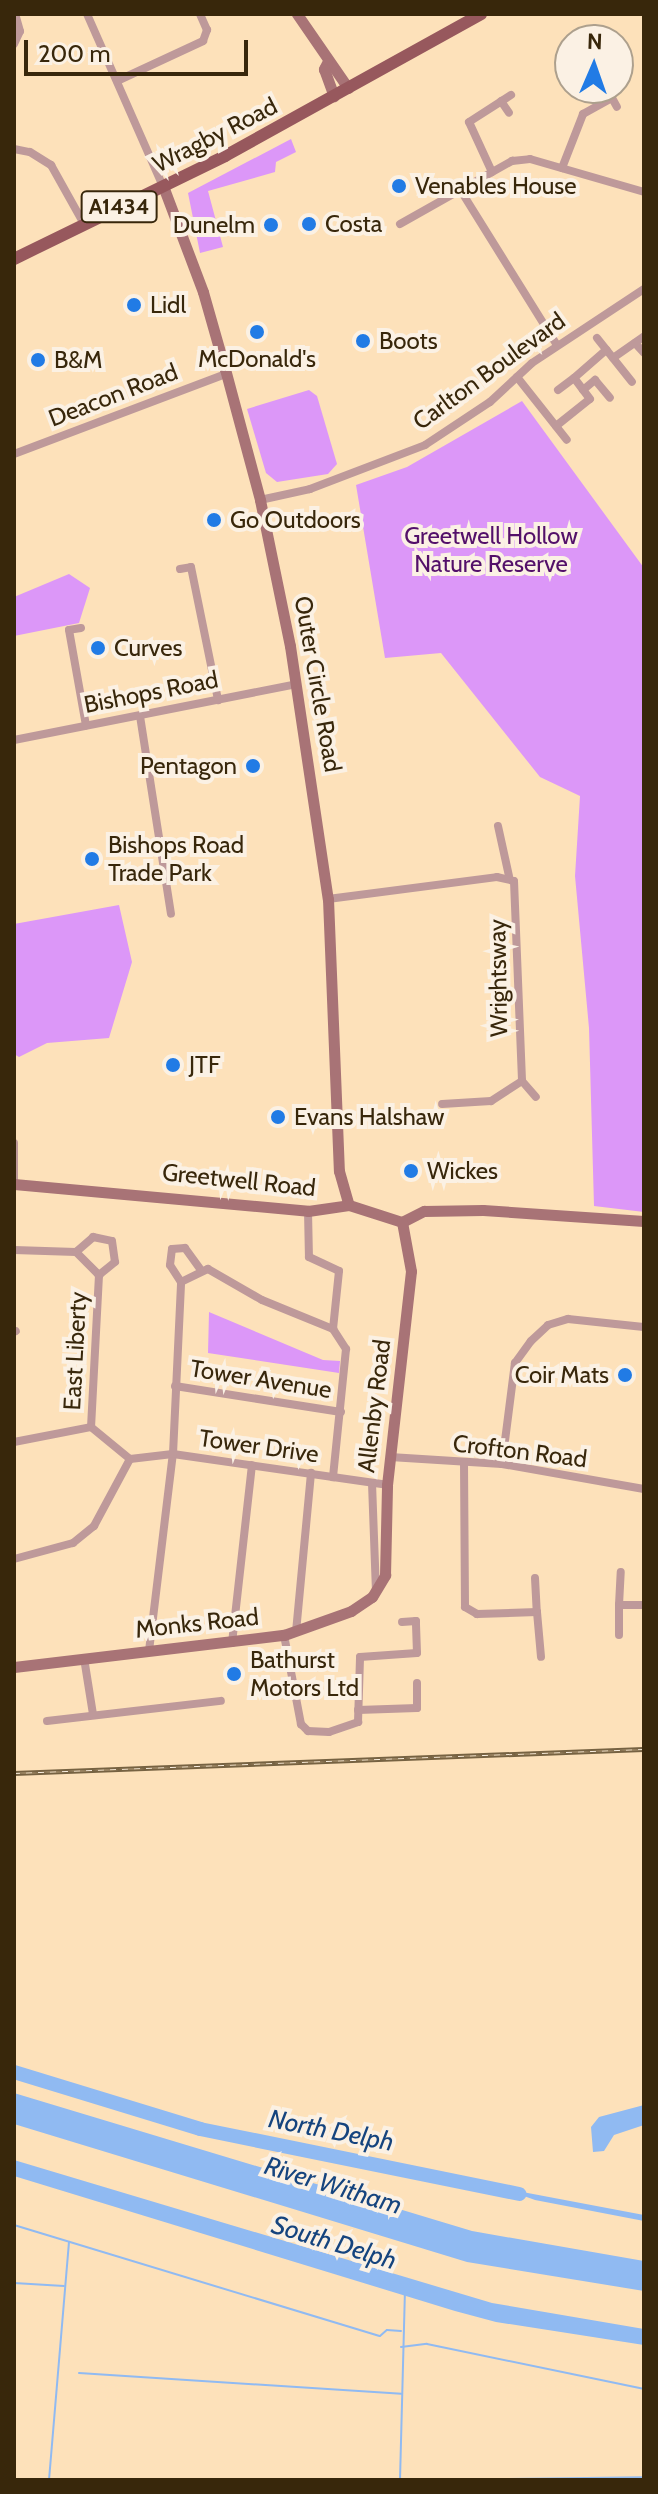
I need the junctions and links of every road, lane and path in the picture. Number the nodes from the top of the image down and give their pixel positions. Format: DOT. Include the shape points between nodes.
graph roads {
  1 [pos="16,14"];
  2 [pos="87,14"];
  3 [pos="200,14"];
  4 [pos="297,14"];
  5 [pos="481,14"];
  6 [pos="14,44"];
  7 [pos="327,63"];
  8 [pos="117,81"];
  9 [pos="348,88"];
  10 [pos="511,95"];
  11 [pos="334,96"];
  12 [pos="501,101"];
  13 [pos="617,107"];
  14 [pos="509,113"];
  15 [pos="14,149"];
  16 [pos="562,168"];
  17 [pos="492,172"];
  18 [pos="163,186"];
  19 [pos="461,191"];
  20 [pos="644,192"];
  21 [pos="84,224"];
  22 [pos="400,224"];
  23 [pos="14,259"];
  24 [pos="644,289"];
  25 [pos="644,336"];
  26 [pos="597,338"];
  27 [pos="635,343"];
  28 [pos="557,345"];
  29 [pos="606,350"];
  30 [pos="644,353"];
  31 [pos="613,358"];
  32 [pos="226,374"];
  33 [pos="517,377"];
  34 [pos="574,378"];
  35 [pos="632,382"];
  36 [pos="558,390"];
  37 [pos="583,390"];
  38 [pos="610,398"];
  39 [pos="556,426"];
  40 [pos="567,440"];
  41 [pos="14,454"];
  42 [pos="260,500"];
  43 [pos="180,569"];
  44 [pos="81,628"];
  45 [pos="297,684"];
  46 [pos="218,700"];
  47 [pos="140,716"];
  48 [pos="86,725"];
  49 [pos="14,740"];
  50 [pos="498,826"];
  51 [pos="509,876"];
  52 [pos="328,899"];
  53 [pos="171,914"];
  54 [pos="522,1081"];
  55 [pos="536,1097"];
  56 [pos="442,1104"];
  57 [pos="14,1143"];
  58 [pos="14,1184"];
  59 [pos="349,1205"];
  60 [pos="308,1211"];
  61 [pos="644,1221"];
  62 [pos="402,1222"];
  63 [pos="14,1250"];
  64 [pos="76,1252"];
  65 [pos="200,1269"];
  66 [pos="99,1275"];
  67 [pos="181,1282"];
  68 [pos="644,1327"];
  69 [pos="333,1329"];
  70 [pos="175,1386"];
  71 [pos="341,1412"];
  72 [pos="91,1427"];
  73 [pos="14,1442"];
  74 [pos="173,1454"];
  75 [pos="390,1457"];
  76 [pos="130,1459"];
  77 [pos="464,1463"];
  78 [pos="502,1464"];
  79 [pos="252,1465"];
  80 [pos="311,1473"];
  81 [pos="333,1477"];
  82 [pos="372,1483"];
  83 [pos="387,1485"];
  84 [pos="644,1489"];
  85 [pos="14,1559"];
  86 [pos="621,1572"];
  87 [pos="535,1578"];
  88 [pos="376,1593"];
  89 [pos="619,1605"];
  90 [pos="644,1605"];
  91 [pos="537,1612"];
  92 [pos="402,1622"];
  93 [pos="290,1634"];
  94 [pos="619,1635"];
  95 [pos="232,1643"];
  96 [pos="149,1651"];
  97 [pos="541,1657"];
  98 [pos="84,1658"];
  99 [pos="14,1667"];
  100 [pos="417,1683"];
  101 [pos="221,1701"];
  102 [pos="358,1710"];
  103 [pos="93,1714"];
  104 [pos="47,1721"];
  1 -- 6 [label="street" via="20,31"];
  2 -- 8 [label="street"];
  3 -- 8 [label="street" via="207,30 203,41"];
  4 -- 7 [label="main road"];
  5 -- 9 [label="main road, A1434"];
  7 -- 9 [label="main road"];
  7 -- 11 [label="main road" via="324,69"];
  8 -- 18 [label="street"];
  9 -- 11 [label="main road, Wragby Road / A1434"];
  10 -- 12 [label="street"];
  11 -- 18 [label="main road, Wragby Road / A1434"];
  12 -- 14 [label="street"];
  12 -- 17 [label="street" via="469,122"];
  13 -- 16 [label="street" via="612,98 583,114"];
  15 -- 21 [label="street" via="51,165"];
  16 -- 17 [label="street" via="530,159"];
  16 -- 20 [label="street"];
  17 -- 19 [label="street"];
  18 -- 21 [label="main road, Wragby Road / A1434"];
  18 -- 32 [label="main road, Outer Circle Road" via="203,292"];
  19 -- 22 [label="street"];
  19 -- 28 [label="street"];
  21 -- 23 [label="main road, Wragby Road / A1434"];
  24 -- 28 [label="street, Carlton Boulevard"];
  25 -- 27 [label="street"];
  26 -- 29 [label="street"];
  27 -- 30 [label="street"];
  27 -- 31 [label="street"];
  28 -- 33 [label="street, Carlton Boulevard"];
  29 -- 31 [label="street"];
  29 -- 34 [label="street"];
  31 -- 35 [label="street"];
  32 -- 41 [label="street, Deacon Road"];
  32 -- 42 [label="main road, Outer Circle Road"];
  33 -- 39 [label="street"];
  33 -- 42 [label="street, Carlton Boulevard" via="490,402 410,452 310,489"];
  34 -- 36 [label="street"];
  34 -- 37 [label="street"];
  37 -- 38 [label="street" via="595,380"];
  37 -- 39 [label="street" via="590,399"];
  39 -- 40 [label="street"];
  42 -- 45 [label="main road, Outer Circle Road"];
  43 -- 46 [label="street" via="191,567"];
  44 -- 48 [label="street" via="69,630"];
  45 -- 46 [label="street, Bishops Road"];
  45 -- 52 [label="main road, Outer Circle Road"];
  46 -- 47 [label="street, Bishops Road"];
  47 -- 48 [label="street, Bishops Road"];
  47 -- 53 [label="street"];
  48 -- 49 [label="street, Bishops Road"];
  50 -- 51 [label="street, Wrightsway"];
  51 -- 52 [label="street"];
  51 -- 54 [label="street, Wrightsway" via="516,888"];
  52 -- 59 [label="main road, Outer Circle Road" via="339,1171"];
  54 -- 55 [label="street"];
  54 -- 56 [label="street" via="491,1101"];
  57 -- 58 [label="street"];
  58 -- 60 [label="main road, Greetwell Road"];
  59 -- 60 [label="main road, Greetwell Road"];
  59 -- 62 [label="main road, Greetwell Road"];
  60 -- 69 [label="street" via="309,1257 339,1271"];
  61 -- 62 [label="main road" via="483,1210 424,1211"];
  62 -- 75 [label="main road, Allenby Road" via="411,1271"];
  63 -- 64 [label="street"];
  64 -- 66 [label="street, East Liberty"];
  64 -- 66 [label="street" via="93,1237 112,1241 115,1262"];
  65 -- 67 [label="street"];
  65 -- 67 [label="street" via="185,1248 172,1249 170,1265"];
  65 -- 69 [label="street"];
  66 -- 72 [label="street, East Liberty"];
  67 -- 70 [label="street"];
  68 -- 78 [label="street" via="568,1319 548,1325 531,1341 513,1374"];
  69 -- 71 [label="street" via="346,1349"];
  70 -- 71 [label="street, Tower Avenue"];
  70 -- 74 [label="street"];
  71 -- 81 [label="street"];
  72 -- 73 [label="street"];
  72 -- 76 [label="street"];
  74 -- 76 [label="street, Tower Drive"];
  74 -- 79 [label="street, Tower Drive"];
  74 -- 96 [label="street"];
  75 -- 77 [label="street, Crofton Road"];
  75 -- 83 [label="main road, Allenby Road"];
  76 -- 85 [label="street" via="94,1526 73,1543"];
  77 -- 78 [label="street, Crofton Road"];
  77 -- 91 [label="street" via="465,1607 477,1614"];
  78 -- 84 [label="street, Crofton Road"];
  79 -- 80 [label="street, Tower Drive"];
  79 -- 95 [label="street"];
  80 -- 81 [label="street, Tower Drive"];
  80 -- 93 [label="street"];
  81 -- 82 [label="street, Tower Drive"];
  82 -- 83 [label="street, Tower Drive"];
  82 -- 88 [label="street"];
  83 -- 88 [label="main road, Allenby Road" via="386,1569"];
  86 -- 89 [label="street"];
  87 -- 91 [label="street"];
  88 -- 93 [label="main road, Monks Road" via="357,1608"];
  89 -- 90 [label="street"];
  89 -- 94 [label="street"];
  91 -- 97 [label="street"];
  92 -- 102 [label="street" via="416,1621 417,1653 360,1657"];
  93 -- 95 [label="main road, Monks Road"];
  93 -- 102 [label="street" via="301,1724 308,1731 346,1729 358,1722"];
  95 -- 96 [label="main road, Monks Road"];
  96 -- 98 [label="main road, Monks Road"];
  98 -- 99 [label="main road, Monks Road"];
  98 -- 103 [label="street"];
  100 -- 102 [label="street" via="417,1708"];
  101 -- 103 [label="street"];
  103 -- 104 [label="street"];
}
